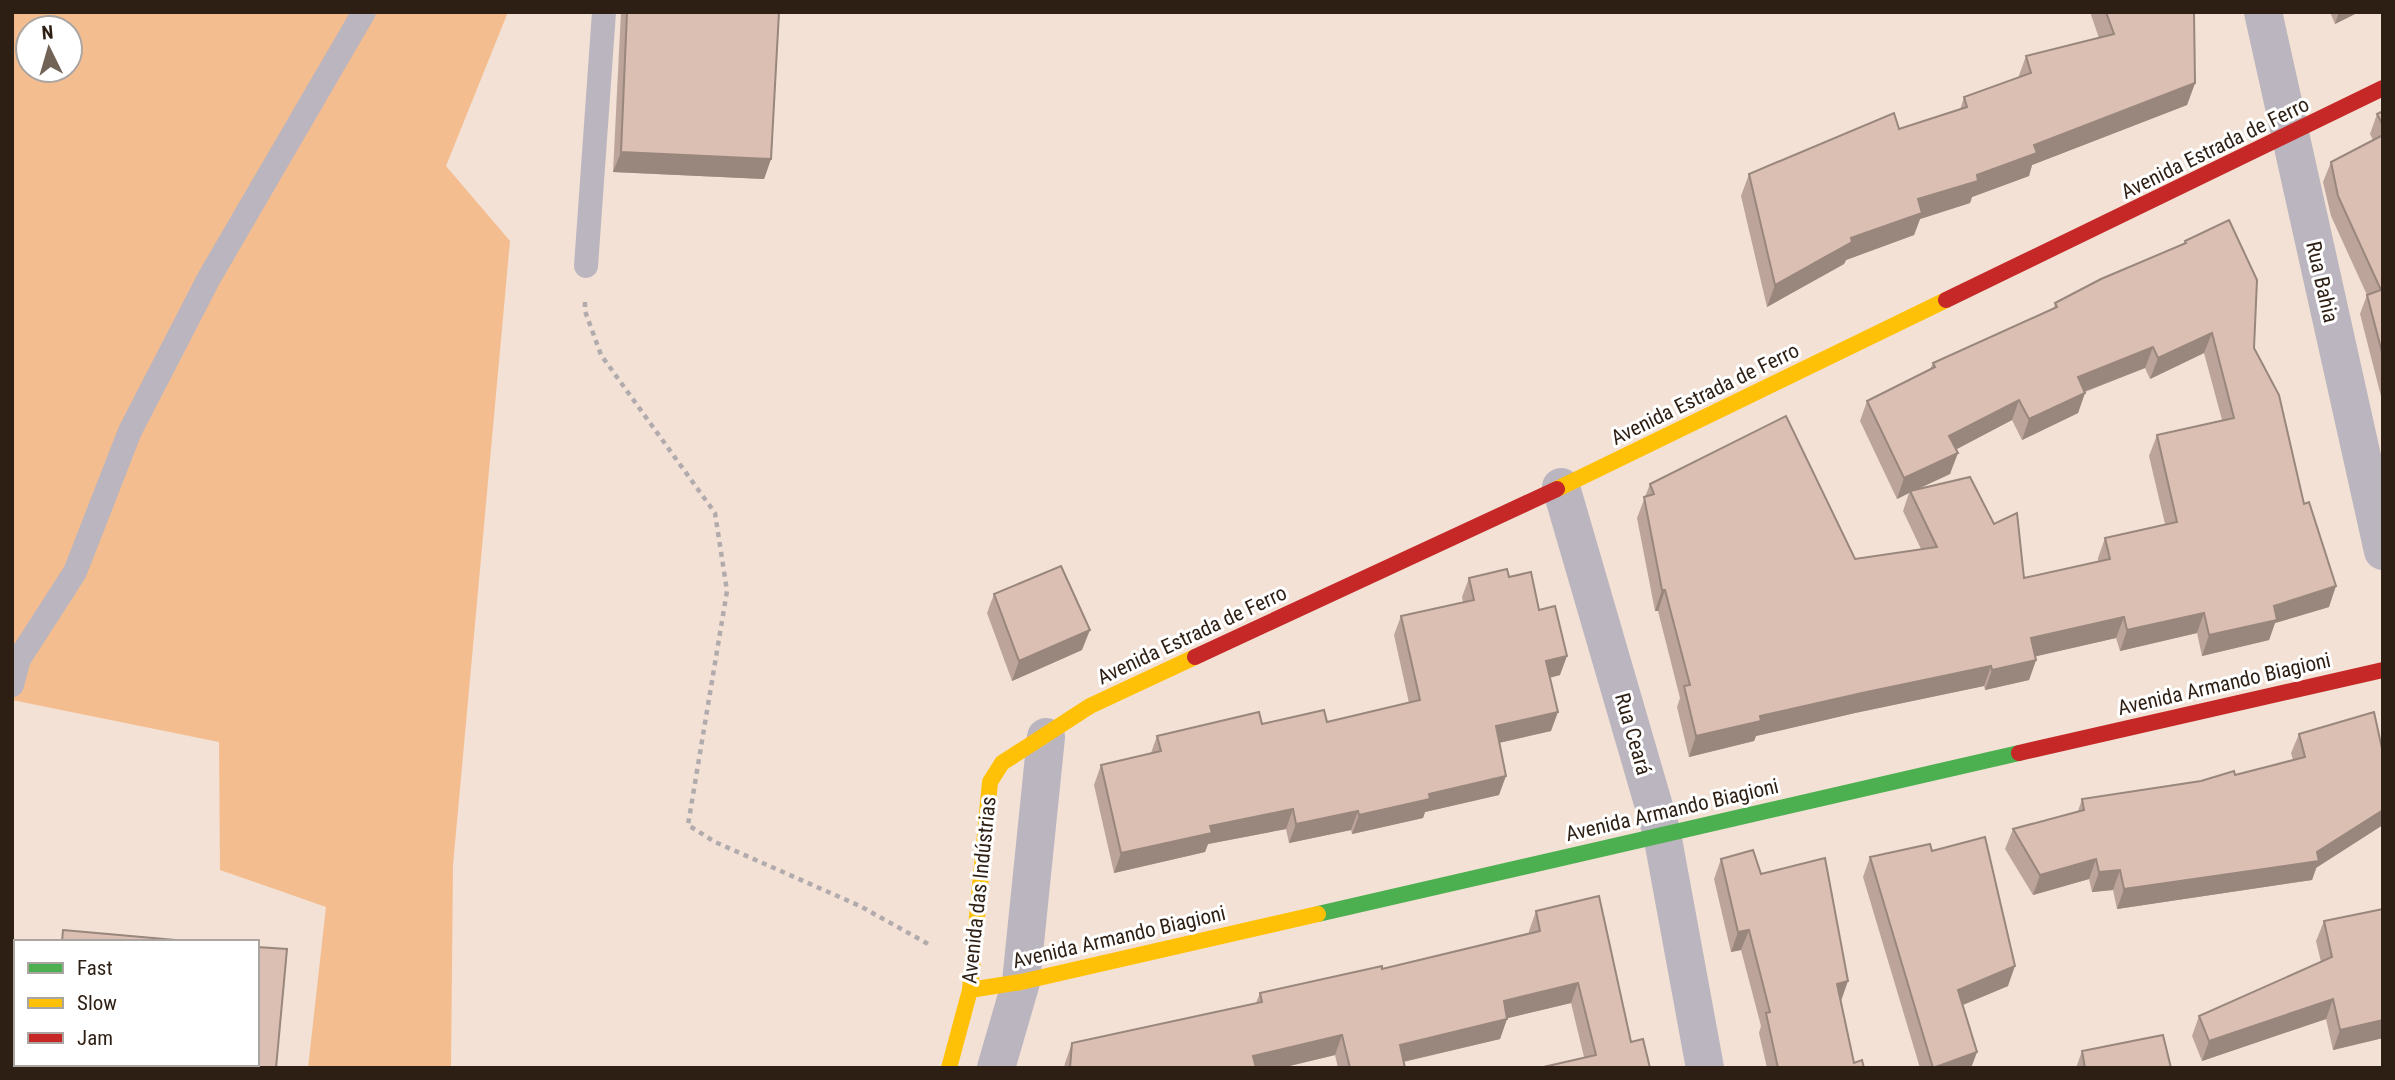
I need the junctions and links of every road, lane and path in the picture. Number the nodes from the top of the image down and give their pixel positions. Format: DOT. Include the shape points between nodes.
graph roads {
  1 [pos="364,12"];
  2 [pos="604,12"];
  3 [pos="2263,12"];
  4 [pos="2383,88"];
  5 [pos="2290,136"];
  6 [pos="586,266"];
  7 [pos="1561,487"];
  8 [pos="2383,551"];
  9 [pos="2383,670"];
  10 [pos="12,685"];
  11 [pos="1046,737"];
  12 [pos="1662,834"];
  13 [pos="972,966"];
  14 [pos="1020,982"];
  15 [pos="970,990"];
  16 [pos="949,1068"];
  17 [pos="996,1068"];
  18 [pos="1705,1068"];
  1 -- 10 [label="lane" via="209,278 130,431 75,572 19,659"];
  2 -- 6 [label="lane"];
  3 -- 5 [label="street, Rua Bahia"];
  4 -- 5 [label="street, Avenida Estrada de Ferro"];
  5 -- 7 [label="street, Avenida Estrada de Ferro"];
  5 -- 8 [label="street, Rua Bahia"];
  6 -- 13 [label="path" via="585,311 601,355 715,513 727,591 688,825 715,842 860,906"];
  7 -- 11 [label="street, Avenida Estrada de Ferro" via="1090,706"];
  7 -- 12 [label="street, Rua Ceará"];
  9 -- 12 [label="street, Avenida Armando Biagioni"];
  11 -- 13 [label="street, Avenida das Indústrias" via="1002,763 990,782"];
  11 -- 14 [label="street"];
  12 -- 14 [label="street, Avenida Armando Biagioni"];
  12 -- 18 [label="street, Rua Ceará"];
  13 -- 15 [label="street, Avenida das Indústrias"];
  14 -- 15 [label="street, Avenida Armando Biagioni"];
  14 -- 17 [label="street"];
  15 -- 16 [label="street, Avenida das Indústrias"];
}
